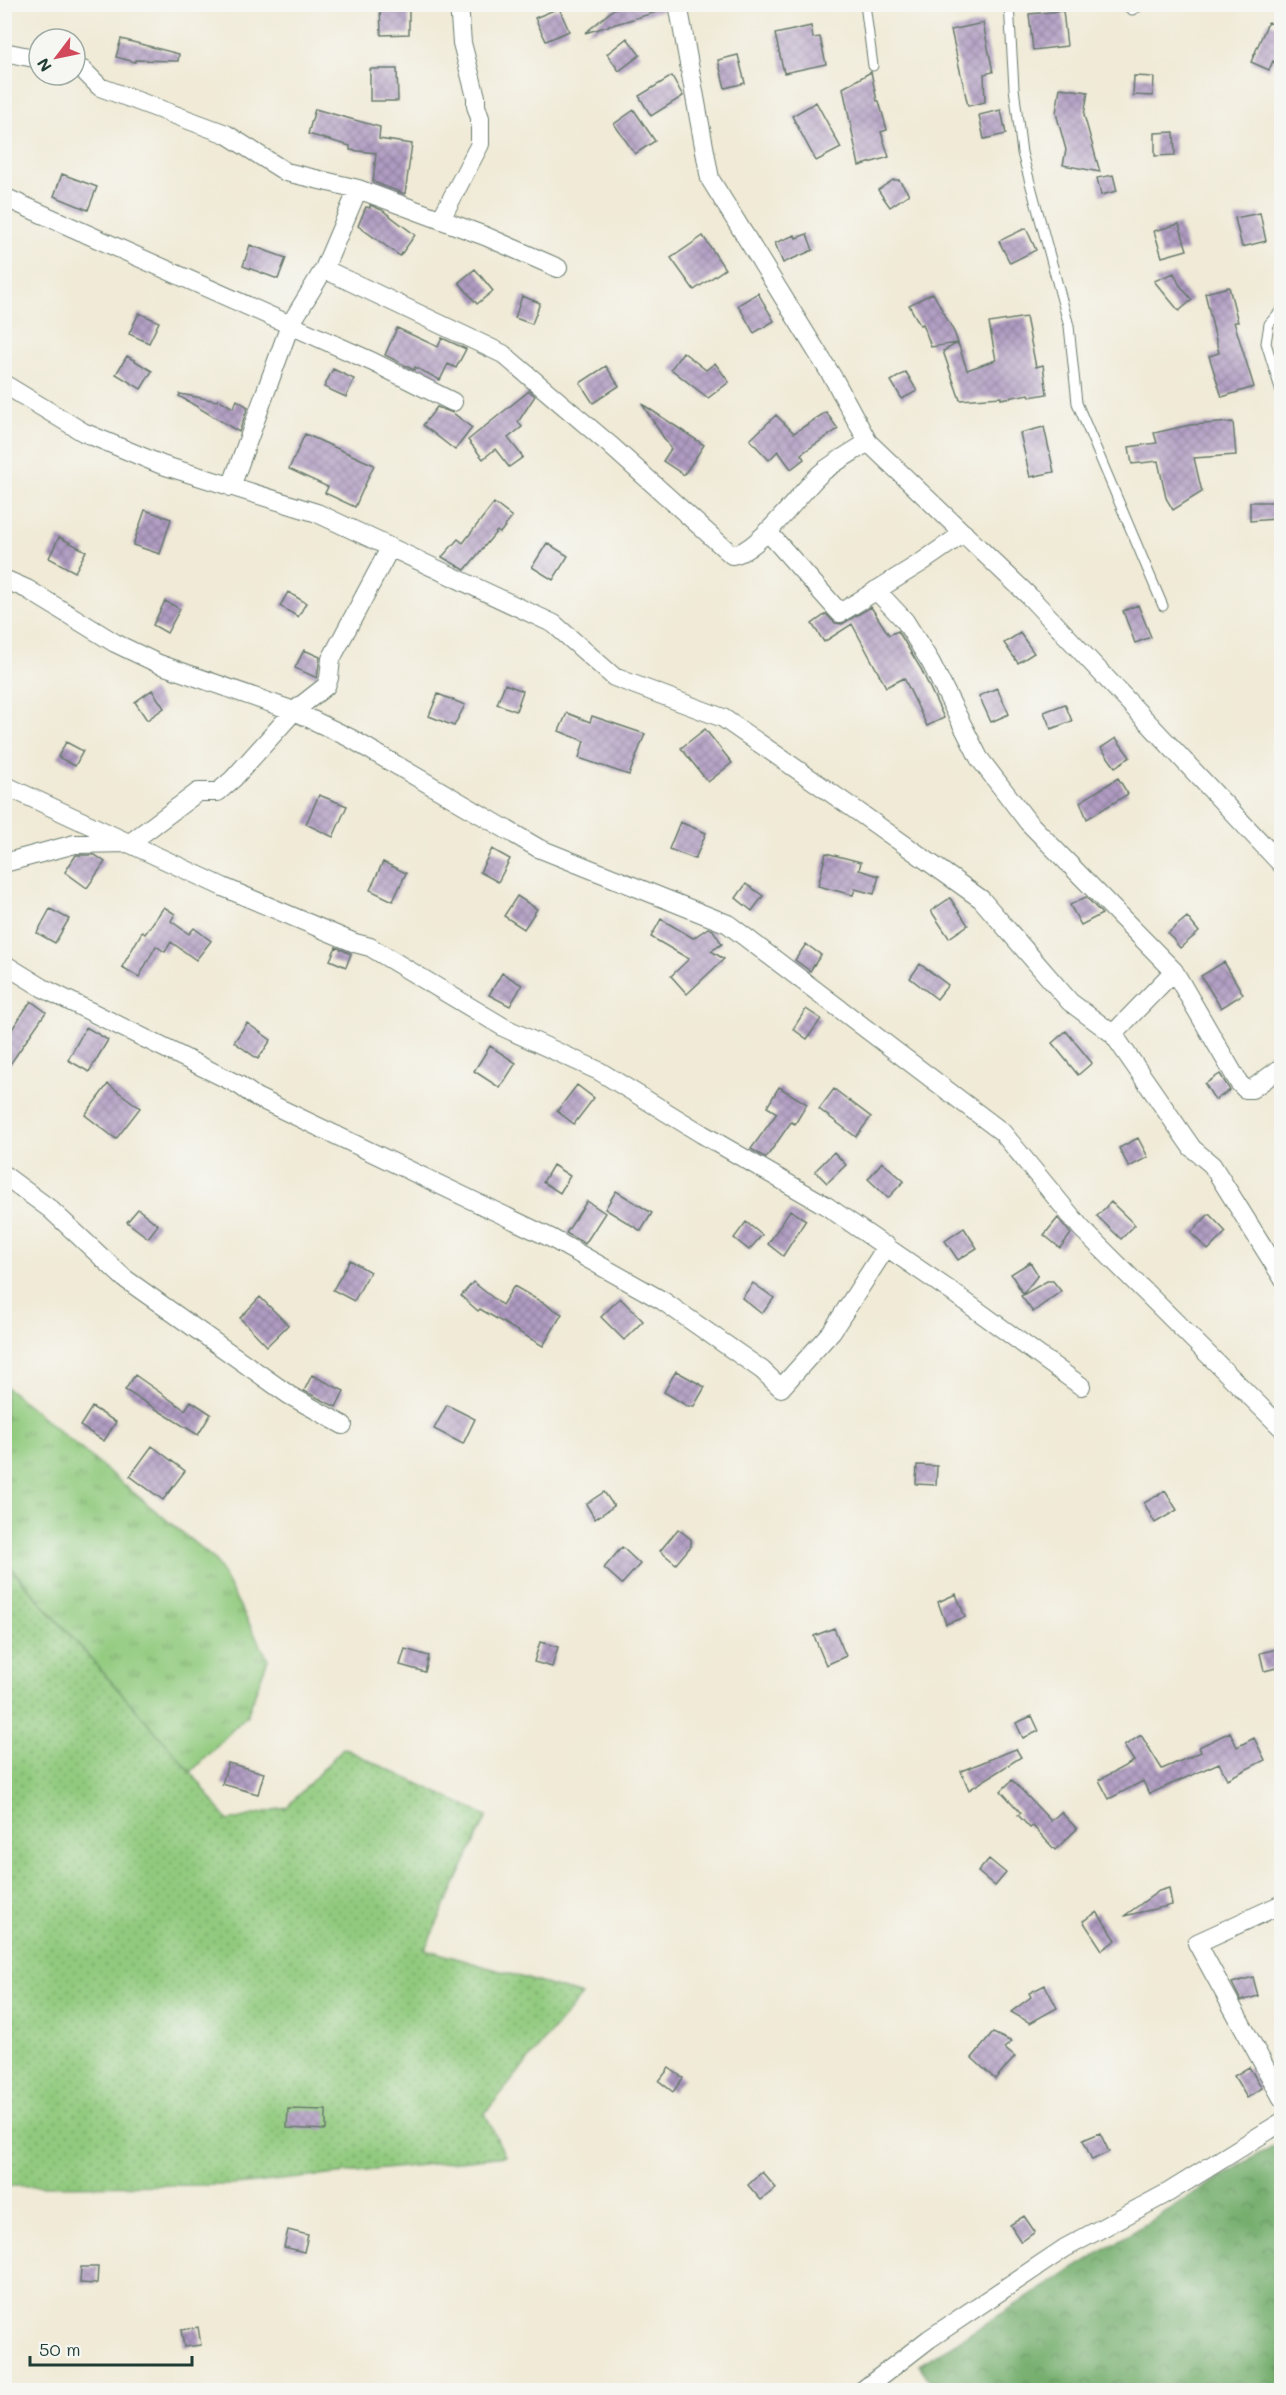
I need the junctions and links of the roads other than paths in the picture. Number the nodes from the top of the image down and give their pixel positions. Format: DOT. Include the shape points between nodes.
graph roads {
  1 [pos="459,4"];
  2 [pos="678,4"];
  3 [pos="866,4"];
  4 [pos="1009,4"];
  5 [pos="1123,4"];
  6 [pos="1144,4"];
  7 [pos="4,52"];
  8 [pos="27,57"];
  9 [pos="873,66"];
  10 [pos="87,74"];
  11 [pos="358,189"];
  12 [pos="4,198"];
  13 [pos="441,219"];
  14 [pos="558,268"];
  15 [pos="324,269"];
  16 [pos="1281,309"];
  17 [pos="290,325"];
  18 [pos="4,384"];
  19 [pos="1281,395"];
  20 [pos="453,402"];
  21 [pos="868,442"];
  22 [pos="231,487"];
  23 [pos="767,531"];
  24 [pos="964,533"];
  25 [pos="390,548"];
  26 [pos="4,579"];
  27 [pos="876,590"];
  28 [pos="1163,606"];
  29 [pos="294,711"];
  30 [pos="4,785"];
  31 [pos="130,843"];
  32 [pos="4,863"];
  33 [pos="1281,865"];
  34 [pos="4,964"];
  35 [pos="1174,971"];
  36 [pos="1113,1034"];
  37 [pos="1281,1067"];
  38 [pos="4,1175"];
  39 [pos="887,1246"];
  40 [pos="1281,1277"];
  41 [pos="1081,1386"];
  42 [pos="343,1425"];
  43 [pos="1281,1428"];
  44 [pos="1281,1904"];
  45 [pos="1281,2098"];
  46 [pos="1281,2122"];
  47 [pos="863,2391"];
  1 -- 13 [label="street" via="462,43 480,118 480,144"];
  2 -- 21 [label="street" via="710,178 835,381"];
  3 -- 9 [label="lane"];
  4 -- 28 [label="lane" via="1022,153 1069,326 1077,403"];
  5 -- 6 [label="lane" via="1132,10"];
  7 -- 8 [label="street"];
  10 -- 11 [label="street" via="100,87 226,134 286,172"];
  11 -- 13 [label="street"];
  11 -- 15 [label="street"];
  12 -- 17 [label="street"];
  13 -- 14 [label="street"];
  15 -- 17 [label="street"];
  15 -- 23 [label="street" via="512,359 726,552 738,554"];
  16 -- 19 [label="lane" via="1269,324 1266,343"];
  17 -- 20 [label="street"];
  17 -- 22 [label="street"];
  18 -- 22 [label="street" via="83,432 162,465"];
  21 -- 23 [label="street" via="823,472"];
  21 -- 24 [label="street"];
  22 -- 25 [label="street" via="317,513"];
  23 -- 27 [label="street" via="840,613"];
  24 -- 27 [label="street"];
  24 -- 33 [label="street" via="1029,596"];
  25 -- 29 [label="street" via="331,659 326,686"];
  25 -- 36 [label="street" via="554,624 621,681 723,718 981,899 1070,1002"];
  26 -- 29 [label="street" via="159,664"];
  27 -- 35 [label="street" via="905,621 931,663 973,750 1028,822"];
  29 -- 31 [label="street" via="218,792 198,792"];
  29 -- 43 [label="street" via="350,738 538,848 728,924 1002,1132 1081,1228"];
  30 -- 31 [label="street"];
  31 -- 32 [label="street" via="75,844"];
  31 -- 39 [label="street" via="370,947 506,1028 599,1071"];
  34 -- 39 [label="street" via="43,988 256,1097 551,1238 663,1301 762,1370 781,1388 832,1331"];
  35 -- 36 [label="street"];
  35 -- 37 [label="street" via="1245,1089 1252,1089"];
  36 -- 40 [label="street" via="1192,1148 1212,1165"];
  38 -- 42 [label="street" via="50,1209 124,1278 289,1395"];
  39 -- 41 [label="street"];
  44 -- 45 [label="street" via="1197,1943"];
  46 -- 47 [label="street" via="1169,2192 1065,2248 929,2339"];
}
